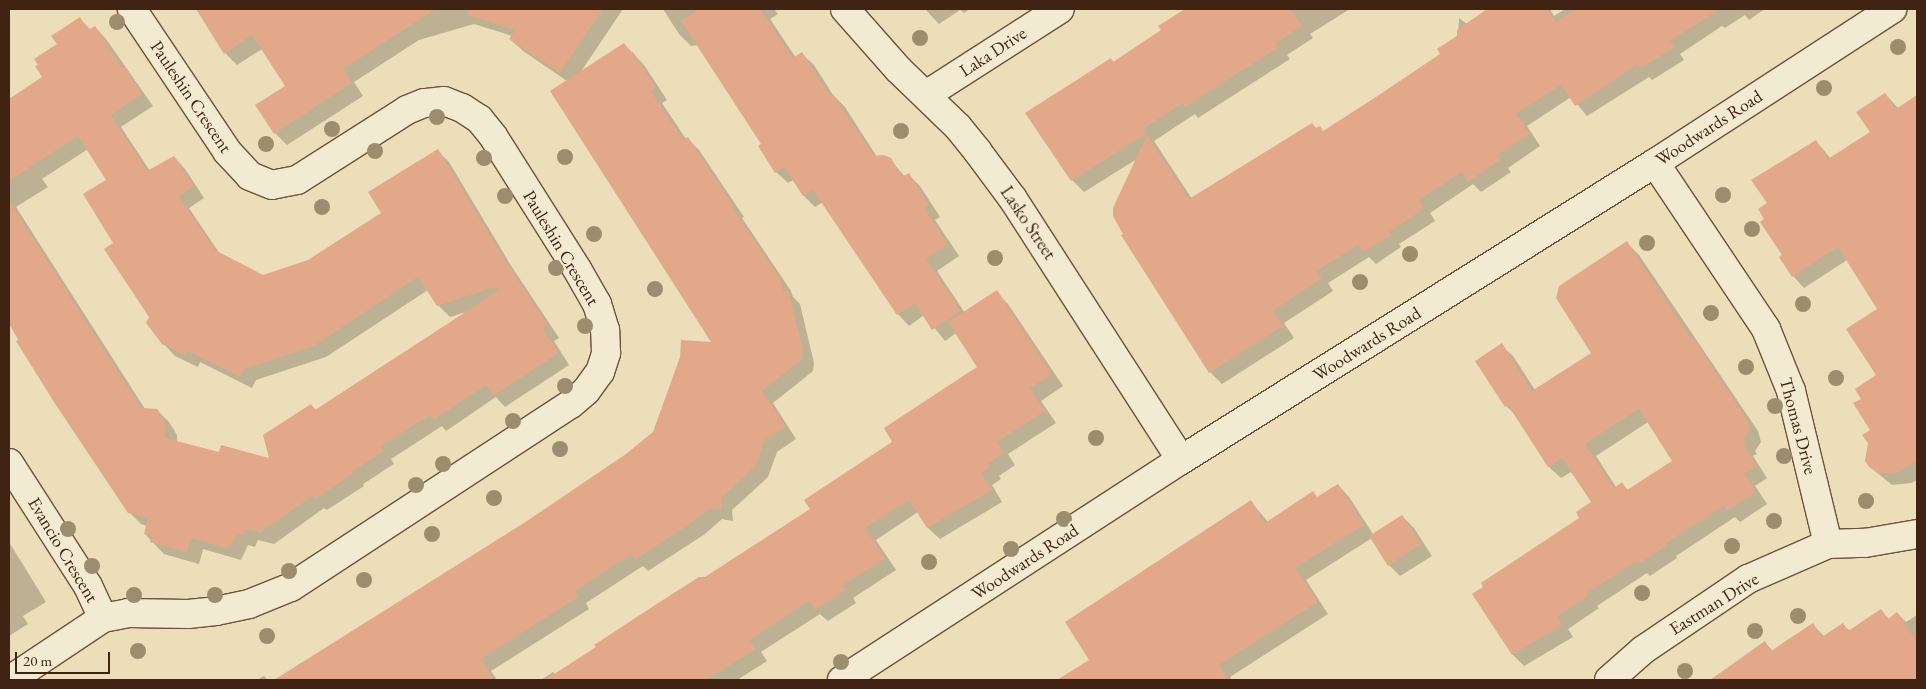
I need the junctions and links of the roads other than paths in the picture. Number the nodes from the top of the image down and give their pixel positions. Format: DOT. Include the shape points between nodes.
graph roads {
  1 [pos="132,9"];
  2 [pos="845,9"];
  3 [pos="1060,9"];
  4 [pos="1892,9"];
  5 [pos="926,95"];
  6 [pos="1655,163"];
  7 [pos="1182,460"];
  8 [pos="9,463"];
  9 [pos="1917,534"];
  10 [pos="1828,544"];
  11 [pos="103,618"];
  12 [pos="10,680"];
  13 [pos="842,680"];
  14 [pos="1609,680"];
  1 -- 11 [label="street, Pauleshin Crescent" via="227,151 250,176 272,185 297,180 407,110 424,103 444,101 479,119 493,136 597,304 605,330 606,353 600,372 571,404 291,587 249,604 216,611 128,613"];
  2 -- 5 [label="street, Lasko Street" via="899,70"];
  3 -- 5 [label="street, Laka Drive"];
  4 -- 6 [label="street, Woodwards Road"];
  5 -- 7 [label="street, Lasko Street" via="958,127 1013,199"];
  6 -- 7 [label="street, Woodwards Road"];
  6 -- 10 [label="street, Thomas Drive" via="1766,330 1791,390"];
  7 -- 13 [label="street, Woodwards Road"];
  8 -- 11 [label="street, Evancio Crescent" via="88,586"];
  9 -- 10 [label="street" via="1865,543"];
  10 -- 14 [label="street, Eastman Drive" via="1748,580 1643,650"];
  11 -- 12 [label="street, Evancio Crescent"];
}
